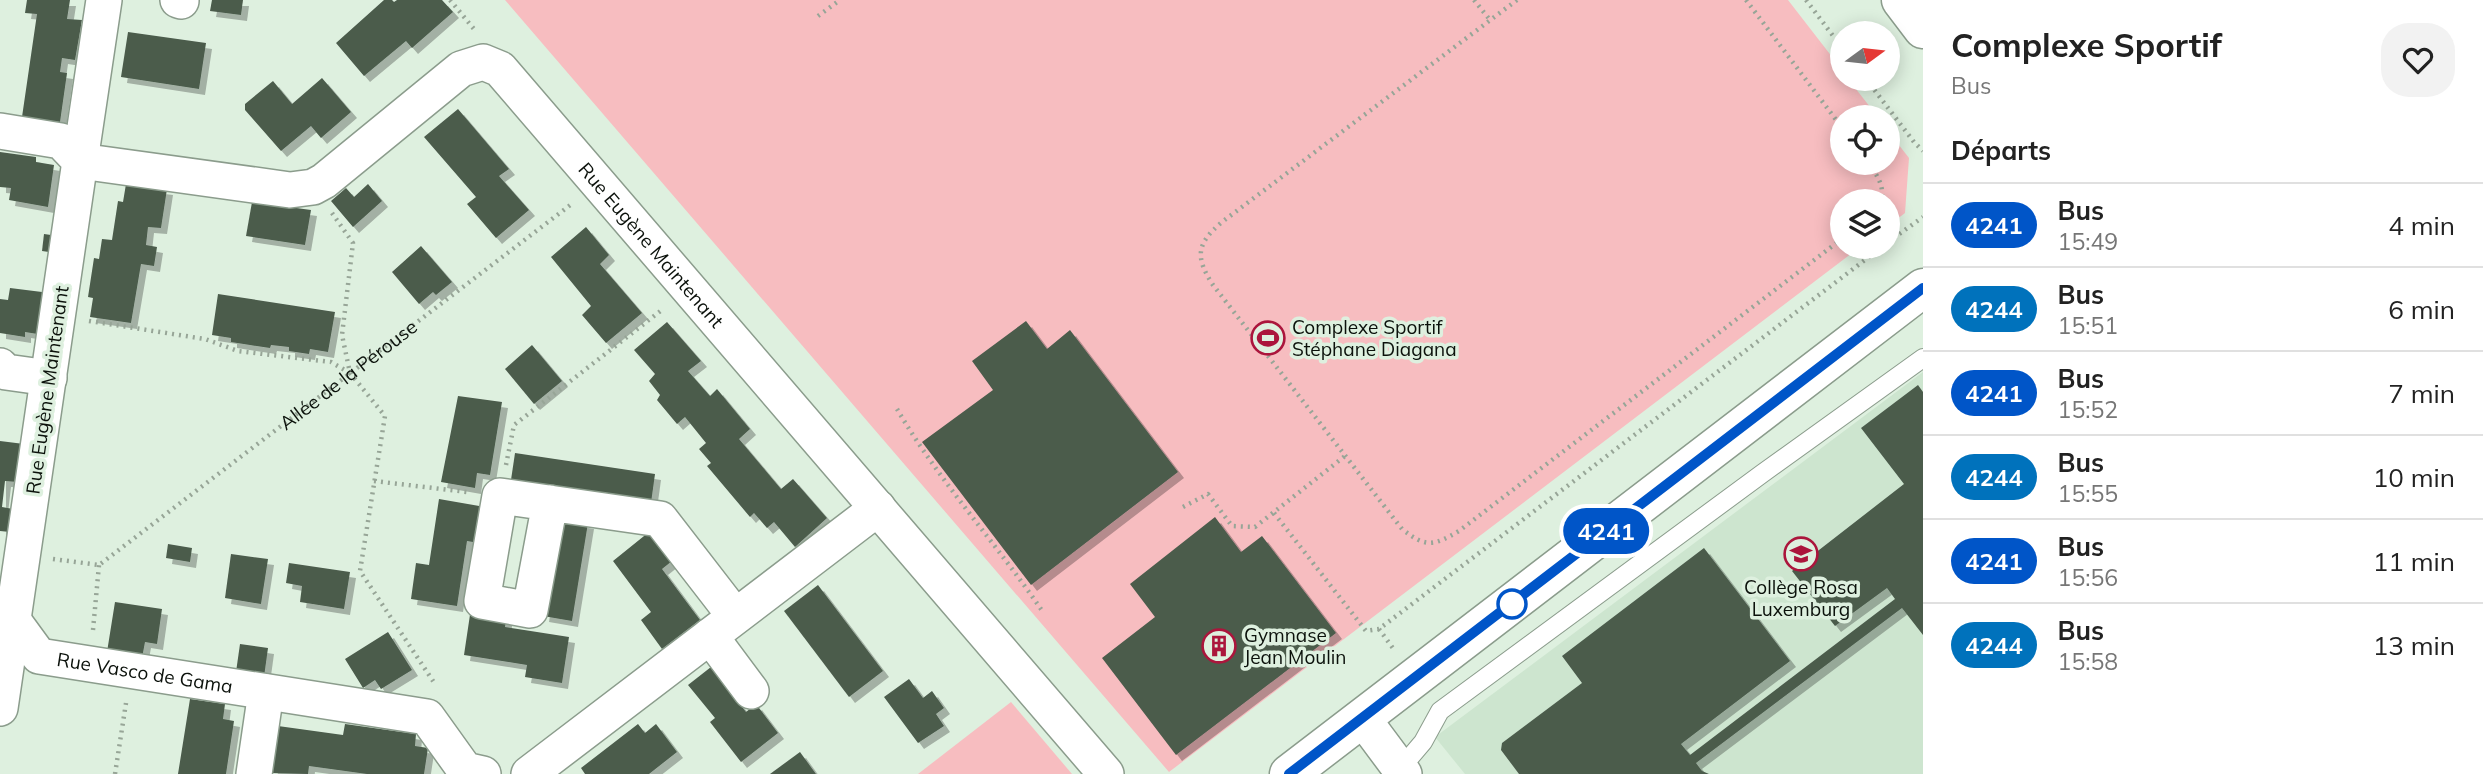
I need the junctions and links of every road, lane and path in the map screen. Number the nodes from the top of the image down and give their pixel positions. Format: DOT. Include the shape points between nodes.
graph roads {
  1 [pos="104,0"];
  2 [pos="840,0"];
  3 [pos="1474,0"];
  4 [pos="1517,0"];
  5 [pos="1746,0"];
  6 [pos="1806,0"];
  7 [pos="1901,0"];
  8 [pos="818,16"];
  9 [pos="1490,20"];
  10 [pos="1923,29"];
  11 [pos="1830,32"];
  12 [pos="1875,91"];
  13 [pos="1830,112"];
  14 [pos="0,131"];
  15 [pos="1923,151"];
  16 [pos="80,161"];
  17 [pos="598,183"];
  18 [pos="313,187"];
  19 [pos="1923,217"];
  20 [pos="1900,233"];
  21 [pos="1830,248"];
  22 [pos="1866,259"];
  23 [pos="1923,288"];
  24 [pos="689,289"];
  25 [pos="58,312"];
  26 [pos="1923,358"];
  27 [pos="0,366"];
  28 [pos="349,373"];
  29 [pos="49,378"];
  30 [pos="897,409"];
  31 [pos="1345,456"];
  32 [pos="374,481"];
  33 [pos="500,496"];
  34 [pos="550,503"];
  35 [pos="1183,507"];
  36 [pos="878,508"];
  37 [pos="1274,513"];
  38 [pos="22,555"];
  39 [pos="99,565"];
  40 [pos="1042,612"];
  41 [pos="6,618"];
  42 [pos="723,626"];
  43 [pos="90,664"];
  44 [pos="131,671"];
  45 [pos="751,691"];
  46 [pos="266,692"];
  47 [pos="0,708"];
  48 [pos="427,717"];
  49 [pos="1363,719"];
  50 [pos="1402,771"];
  51 [pos="116,774"];
  52 [pos="254,774"];
  53 [pos="483,774"];
  54 [pos="529,774"];
  55 [pos="1106,774"];
  56 [pos="1289,774"];
  1 -- 16 [label="street, Rue Eugène Maintenant"];
  2 -- 8 [label="path"];
  3 -- 9 [label="path"];
  4 -- 9 [label="path"];
  5 -- 13 [label="path"];
  6 -- 11 [label="path"];
  7 -- 10 [label="street"];
  9 -- 31 [label="path" via="1222,222 1208,234 1200,250 1202,268 1213,285"];
  12 -- 15 [label="path"];
  14 -- 16 [label="street" via="61,141"];
  16 -- 18 [label="street" via="290,190"];
  16 -- 25 [label="street, Rue Eugène Maintenant"];
  17 -- 18 [label="street, Rue Eugène Maintenant" via="500,69 483,62 461,69"];
  17 -- 24 [label="street, Rue Eugène Maintenant"];
  17 -- 28 [label="path, Allée de la Pérouse"];
  18 -- 28 [label="path" via="354,243 342,335"];
  19 -- 20 [label="path"];
  21 -- 31 [label="path" via="1442,541 1428,545 1402,529"];
  22 -- 37 [label="path" via="1379,629 1366,631"];
  23 -- 49 [label="street"];
  24 -- 33 [label="path" via="514,425"];
  24 -- 36 [label="street, Rue Eugène Maintenant"];
  25 -- 28 [label="path" via="96,323 205,339 238,351 331,362"];
  25 -- 29 [label="street, Rue Eugène Maintenant"];
  26 -- 50 [label="lane" via="1440,711"];
  27 -- 29 [label="street" via="6,373"];
  28 -- 32 [label="path" via="385,416"];
  28 -- 39 [label="path, Allée de la Pérouse"];
  29 -- 38 [label="street, Rue Eugène Maintenant"];
  30 -- 40 [label="path" via="919,446"];
  31 -- 37 [label="path"];
  32 -- 33 [label="path"];
  32 -- 48 [label="path" via="360,571 443,697"];
  33 -- 34 [label="street"];
  33 -- 34 [label="street" via="482,601 530,610"];
  34 -- 42 [label="street" via="660,519"];
  35 -- 37 [label="path" via="1208,494 1232,526 1255,527"];
  36 -- 42 [label="street"];
  36 -- 55 [label="street, Rue Eugène Maintenant"];
  38 -- 39 [label="path"];
  38 -- 41 [label="street, Rue Eugène Maintenant"];
  39 -- 43 [label="path"];
  41 -- 43 [label="street, Rue Vasco de Gama" via="39,656"];
  41 -- 47 [label="street"];
  42 -- 45 [label="street"];
  42 -- 54 [label="street"];
  43 -- 44 [label="street, Rue Vasco de Gama"];
  44 -- 46 [label="street, Rue Vasco de Gama"];
  44 -- 51 [label="path"];
  46 -- 48 [label="street, Rue Vasco de Gama"];
  46 -- 52 [label="street"];
  48 -- 53 [label="street" via="466,770"];
  49 -- 50 [label="street"];
  49 -- 56 [label="street"];
}
